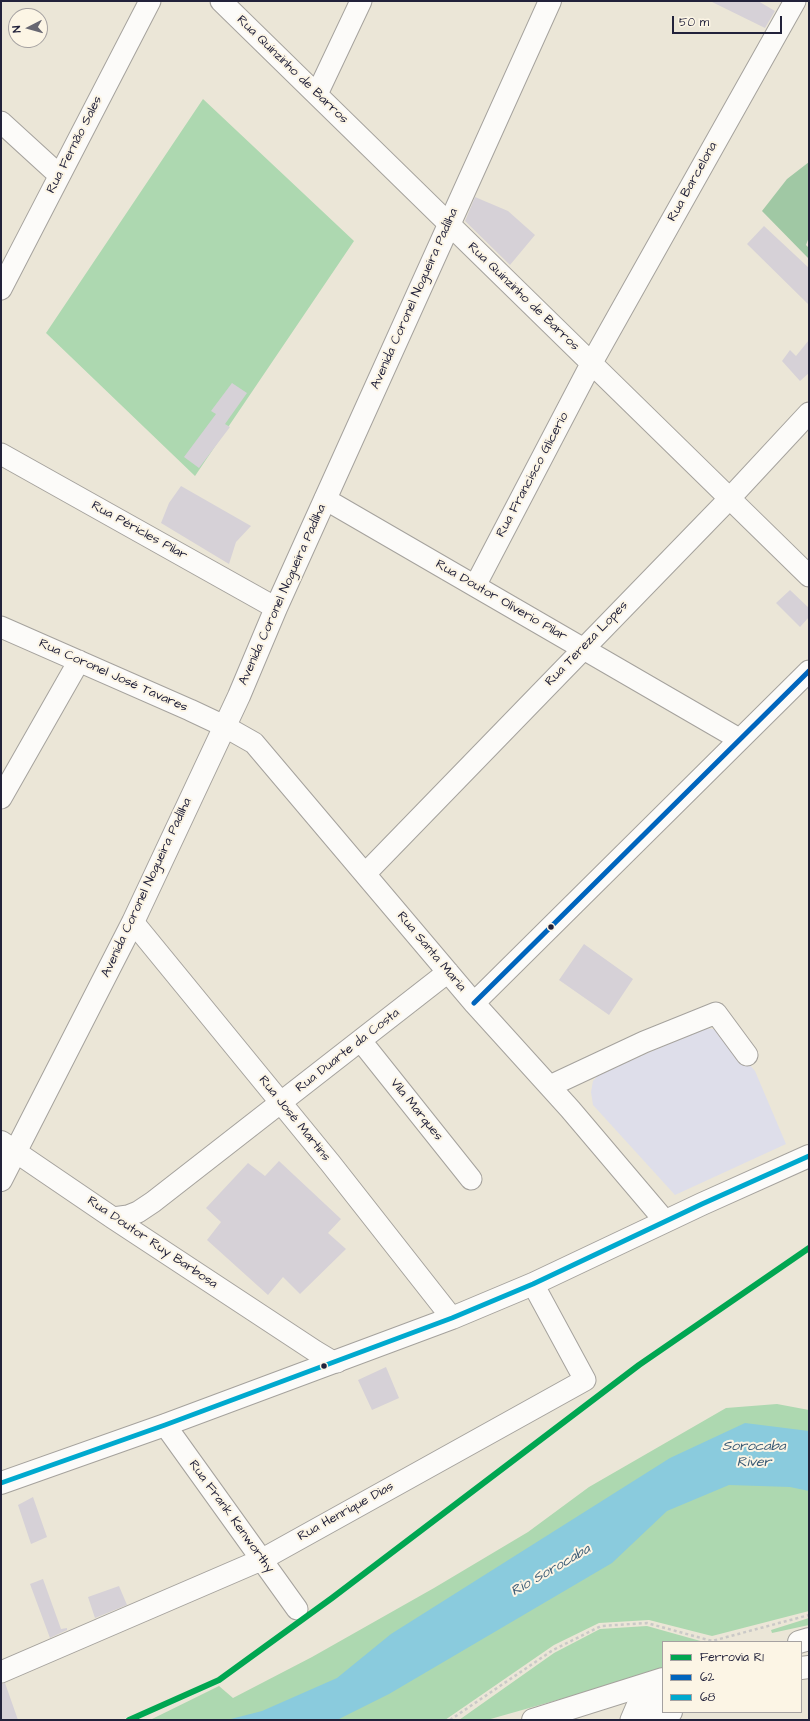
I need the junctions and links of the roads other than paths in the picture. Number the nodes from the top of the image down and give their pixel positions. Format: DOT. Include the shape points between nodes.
graph roads {
  1 [pos="150,1"];
  2 [pos="221,1"];
  3 [pos="361,1"];
  4 [pos="550,1"];
  5 [pos="795,1"];
  6 [pos="317,94"];
  7 [pos="1,122"];
  8 [pos="59,175"];
  9 [pos="449,224"];
  10 [pos="1,289"];
  11 [pos="591,364"];
  12 [pos="809,413"];
  13 [pos="1,454"];
  14 [pos="730,498"];
  15 [pos="325,499"];
  16 [pos="809,576"];
  17 [pos="475,586"];
  18 [pos="276,608"];
  19 [pos="1,627"];
  20 [pos="582,648"];
  21 [pos="80,661"];
  22 [pos="809,671"];
  23 [pos="224,726"];
  24 [pos="739,739"];
  25 [pos="1,798"];
  26 [pos="365,874"];
  27 [pos="133,922"];
  28 [pos="448,972"];
  29 [pos="474,1003"];
  30 [pos="361,1041"];
  31 [pos="747,1055"];
  32 [pos="550,1086"];
  33 [pos="281,1103"];
  34 [pos="9,1147"];
  35 [pos="809,1156"];
  36 [pos="471,1178"];
  37 [pos="1,1180"];
  38 [pos="152,1202"];
  39 [pos="113,1218"];
  40 [pos="665,1221"];
  41 [pos="152,1243"];
  42 [pos="533,1284"];
  43 [pos="452,1318"];
  44 [pos="303,1343"];
  45 [pos="337,1362"];
  46 [pos="301,1374"];
  47 [pos="165,1425"];
  48 [pos="1,1483"];
  49 [pos="261,1560"];
  50 [pos="297,1609"];
  51 [pos="1,1672"];
  52 [pos="662,1678"];
  53 [pos="662,1694"];
  54 [pos="668,1713"];
  55 [pos="533,1720"];
  56 [pos="631,1720"];
  57 [pos="648,1720"];
  1 -- 8 [label="street, Rua Fernão Sales"];
  2 -- 6 [label="street, Rua Quinzinho de Barros"];
  3 -- 6 [label="street"];
  4 -- 9 [label="main road, Avenida Coronel Nogueira Padilha"];
  5 -- 11 [label="street, Rua Barcelona"];
  6 -- 9 [label="street, Rua Quinzinho de Barros"];
  7 -- 8 [label="street"];
  8 -- 10 [label="street, Rua Fernão Sales"];
  9 -- 11 [label="street, Rua Quinzinho de Barros"];
  9 -- 15 [label="main road, Avenida Coronel Nogueira Padilha"];
  11 -- 14 [label="street, Rua Quinzinho de Barros"];
  11 -- 17 [label="street, Rua Francisco Glicerio"];
  12 -- 14 [label="street, Rua Tereza Lopes"];
  13 -- 18 [label="street, Rua Péricles Pilar"];
  14 -- 16 [label="street, Rua Quinzinho de Barros"];
  14 -- 20 [label="street, Rua Tereza Lopes"];
  15 -- 17 [label="street, Rua Doutor Oliverio Pilar"];
  15 -- 18 [label="main road, Avenida Coronel Nogueira Padilha"];
  17 -- 20 [label="street, Rua Doutor Oliverio Pilar"];
  18 -- 23 [label="main road, Avenida Coronel Nogueira Padilha"];
  19 -- 21 [label="street, Rua Coronel José Tavares"];
  20 -- 24 [label="street, Rua Doutor Oliverio Pilar"];
  20 -- 26 [label="street, Rua Tereza Lopes"];
  21 -- 23 [label="street, Rua Coronel José Tavares"];
  21 -- 25 [label="street"];
  22 -- 24 [label="street"];
  23 -- 26 [label="street, Rua Santa Maria" via="254,744"];
  23 -- 27 [label="main road, Avenida Coronel Nogueira Padilha"];
  24 -- 29 [label="street"];
  26 -- 28 [label="street, Rua Santa Maria"];
  27 -- 33 [label="street, Rua José Martins"];
  27 -- 34 [label="main road, Avenida Coronel Nogueira Padilha"];
  28 -- 29 [label="street, Rua Santa Maria"];
  28 -- 30 [label="street, Rua Duarte da Costa"];
  29 -- 32 [label="street, Rua Santa Maria"];
  30 -- 33 [label="street, Rua Duarte da Costa"];
  30 -- 36 [label="street, Vila Marques"];
  31 -- 32 [label="street" via="716,1013 644,1042"];
  32 -- 40 [label="street, Rua Santa Maria"];
  33 -- 38 [label="street, Rua Duarte da Costa"];
  33 -- 43 [label="street, Rua José Martins"];
  34 -- 37 [label="main road, Avenida Coronel Nogueira Padilha"];
  34 -- 39 [label="street, Rua Doutor Ruy Barbosa"];
  35 -- 40 [label="main road"];
  38 -- 39 [label="street, Rua Duarte da Costa" via="133,1214"];
  38 -- 41 [label="street" via="145,1226"];
  39 -- 41 [label="street, Rua Doutor Ruy Barbosa"];
  40 -- 42 [label="main road"];
  41 -- 44 [label="street, Rua Doutor Ruy Barbosa"];
  42 -- 43 [label="main road"];
  42 -- 49 [label="street, Rua Henrique Dias" via="585,1380"];
  43 -- 45 [label="main road"];
  44 -- 45 [label="street, Rua Doutor Ruy Barbosa"];
  44 -- 46 [label="street" via="309,1358"];
  45 -- 46 [label="main road"];
  46 -- 47 [label="main road"];
  47 -- 48 [label="main road"];
  47 -- 49 [label="street, Rua Frank Kenworthy"];
  49 -- 50 [label="street, Rua Frank Kenworthy"];
  49 -- 51 [label="street, Rua Henrique Dias"];
  52 -- 55 [label="main road"];
  53 -- 56 [label="street" via="645,1700 637,1706"];
  54 -- 57 [label="main road"];
}
